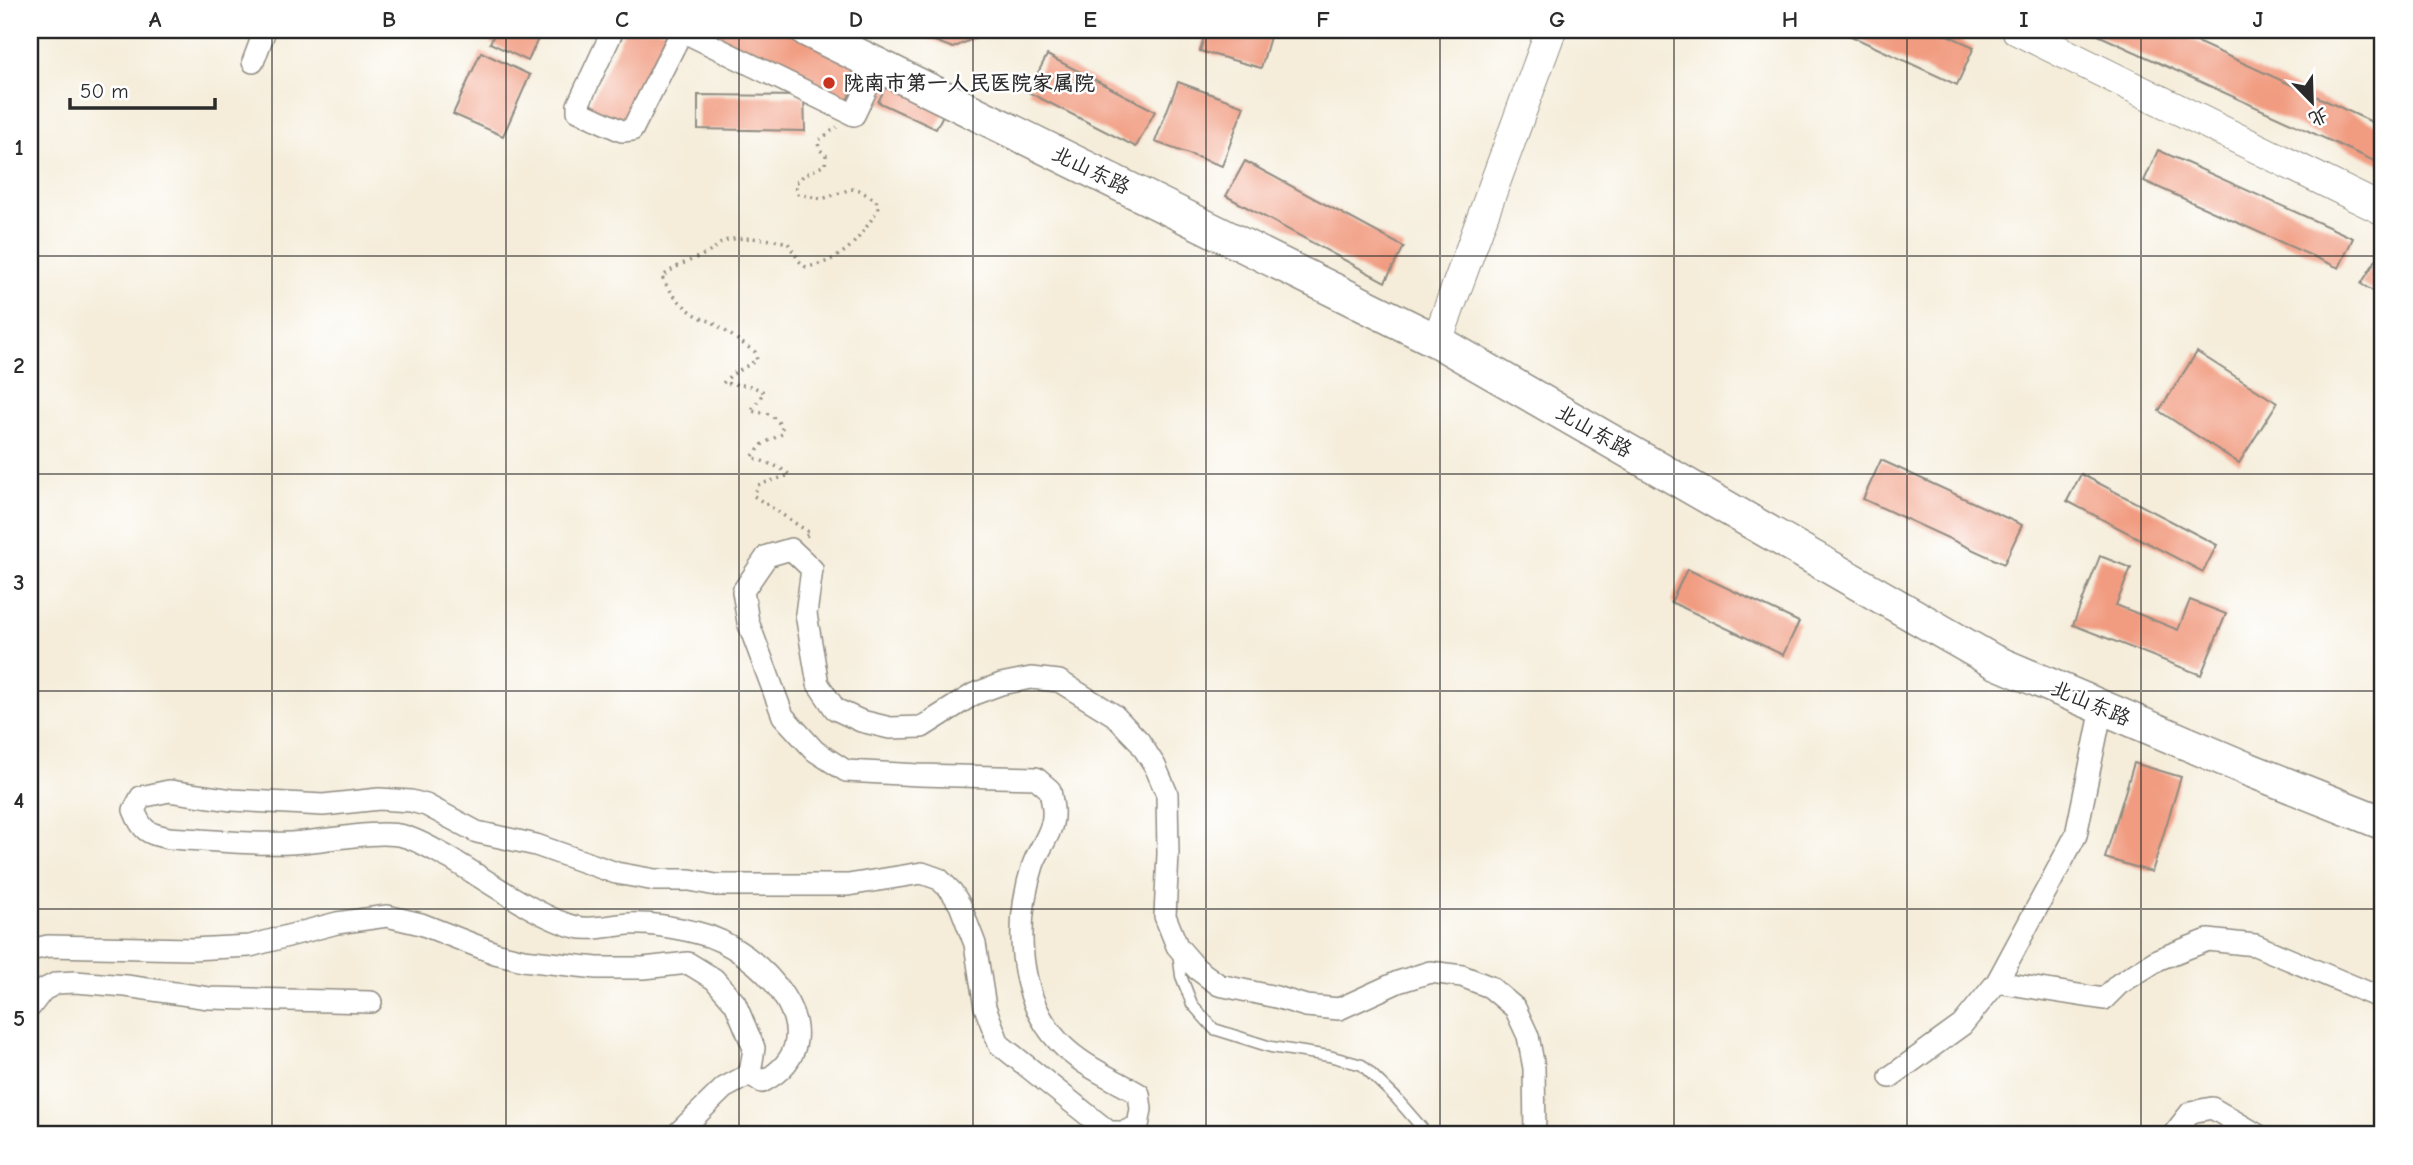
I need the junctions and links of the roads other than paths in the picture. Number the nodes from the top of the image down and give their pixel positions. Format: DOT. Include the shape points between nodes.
graph roads {
  1 [pos="265,30"];
  2 [pos="613,30"];
  3 [pos="850,30"];
  4 [pos="1551,30"];
  5 [pos="2017,30"];
  6 [pos="814,31"];
  7 [pos="253,62"];
  8 [pos="878,65"];
  9 [pos="2383,209"];
  10 [pos="1441,332"];
  11 [pos="2102,708"];
  12 [pos="2383,799"];
  13 [pos="2383,823"];
  14 [pos="1177,946"];
  15 [pos="30,950"];
  16 [pos="1997,982"];
  17 [pos="2383,999"];
  18 [pos="370,1003"];
  19 [pos="30,1007"];
  20 [pos="750,1074"];
  21 [pos="1890,1077"];
  22 [pos="676,1135"];
  23 [pos="1425,1135"];
  24 [pos="1535,1135"];
  25 [pos="2173,1135"];
  26 [pos="2258,1135"];
  1 -- 7 [label="street"];
  2 -- 8 [label="street" via="578,111 622,131 632,130 682,31 854,115"];
  3 -- 10 [label="main road, 北山东路"];
  4 -- 10 [label="street"];
  5 -- 9 [label="street"];
  6 -- 8 [label="main road, 北山东路"];
  8 -- 10 [label="main road, 北山东路"];
  10 -- 11 [label="main road, 北山东路" via="1993,662"];
  10 -- 12 [label="main road, 北山东路" via="1872,575 2006,642"];
  11 -- 13 [label="main road, 北山东路"];
  11 -- 16 [label="street" via="2076,835"];
  14 -- 20 [label="street" via="1165,916 1167,794 1139,741 1114,715 1059,681 1031,678 974,694 922,727 890,728 835,709 818,684 806,614 812,569 791,549 766,556 743,591 748,622 783,716 815,751 846,771 1036,778 1050,790 1054,818 1033,865 1022,925 1021,954 1028,984 1058,1042 1139,1094 1138,1126 1109,1132 999,1044 985,1007 975,944 960,905 939,878 922,873 848,885 655,880 477,832 411,801 323,805 169,791 141,797 134,810 139,825 151,835 169,838 290,843 402,836 548,916 579,928 633,924 714,939 768,975 798,1026 792,1054 778,1074 762,1082"];
  14 -- 23 [label="lane" via="1181,976 1192,1004 1214,1029 1271,1047 1362,1065"];
  14 -- 24 [label="street" via="1219,985 1306,1006 1339,1009 1430,972 1462,976 1490,988 1515,1008 1528,1036 1534,1068"];
  15 -- 20 [label="street" via="48,946 250,946 337,923 387,916 523,960 597,968 688,963 714,979 735,1003 754,1048"];
  16 -- 17 [label="street" via="2105,999 2119,984 2160,959 2208,940 2255,945"];
  16 -- 21 [label="street" via="1962,1026"];
  18 -- 19 [label="street" via="209,998 75,982 57,983 44,990"];
  20 -- 22 [label="street" via="724,1087"];
  25 -- 26 [label="street" via="2191,1112 2212,1108"];
}
